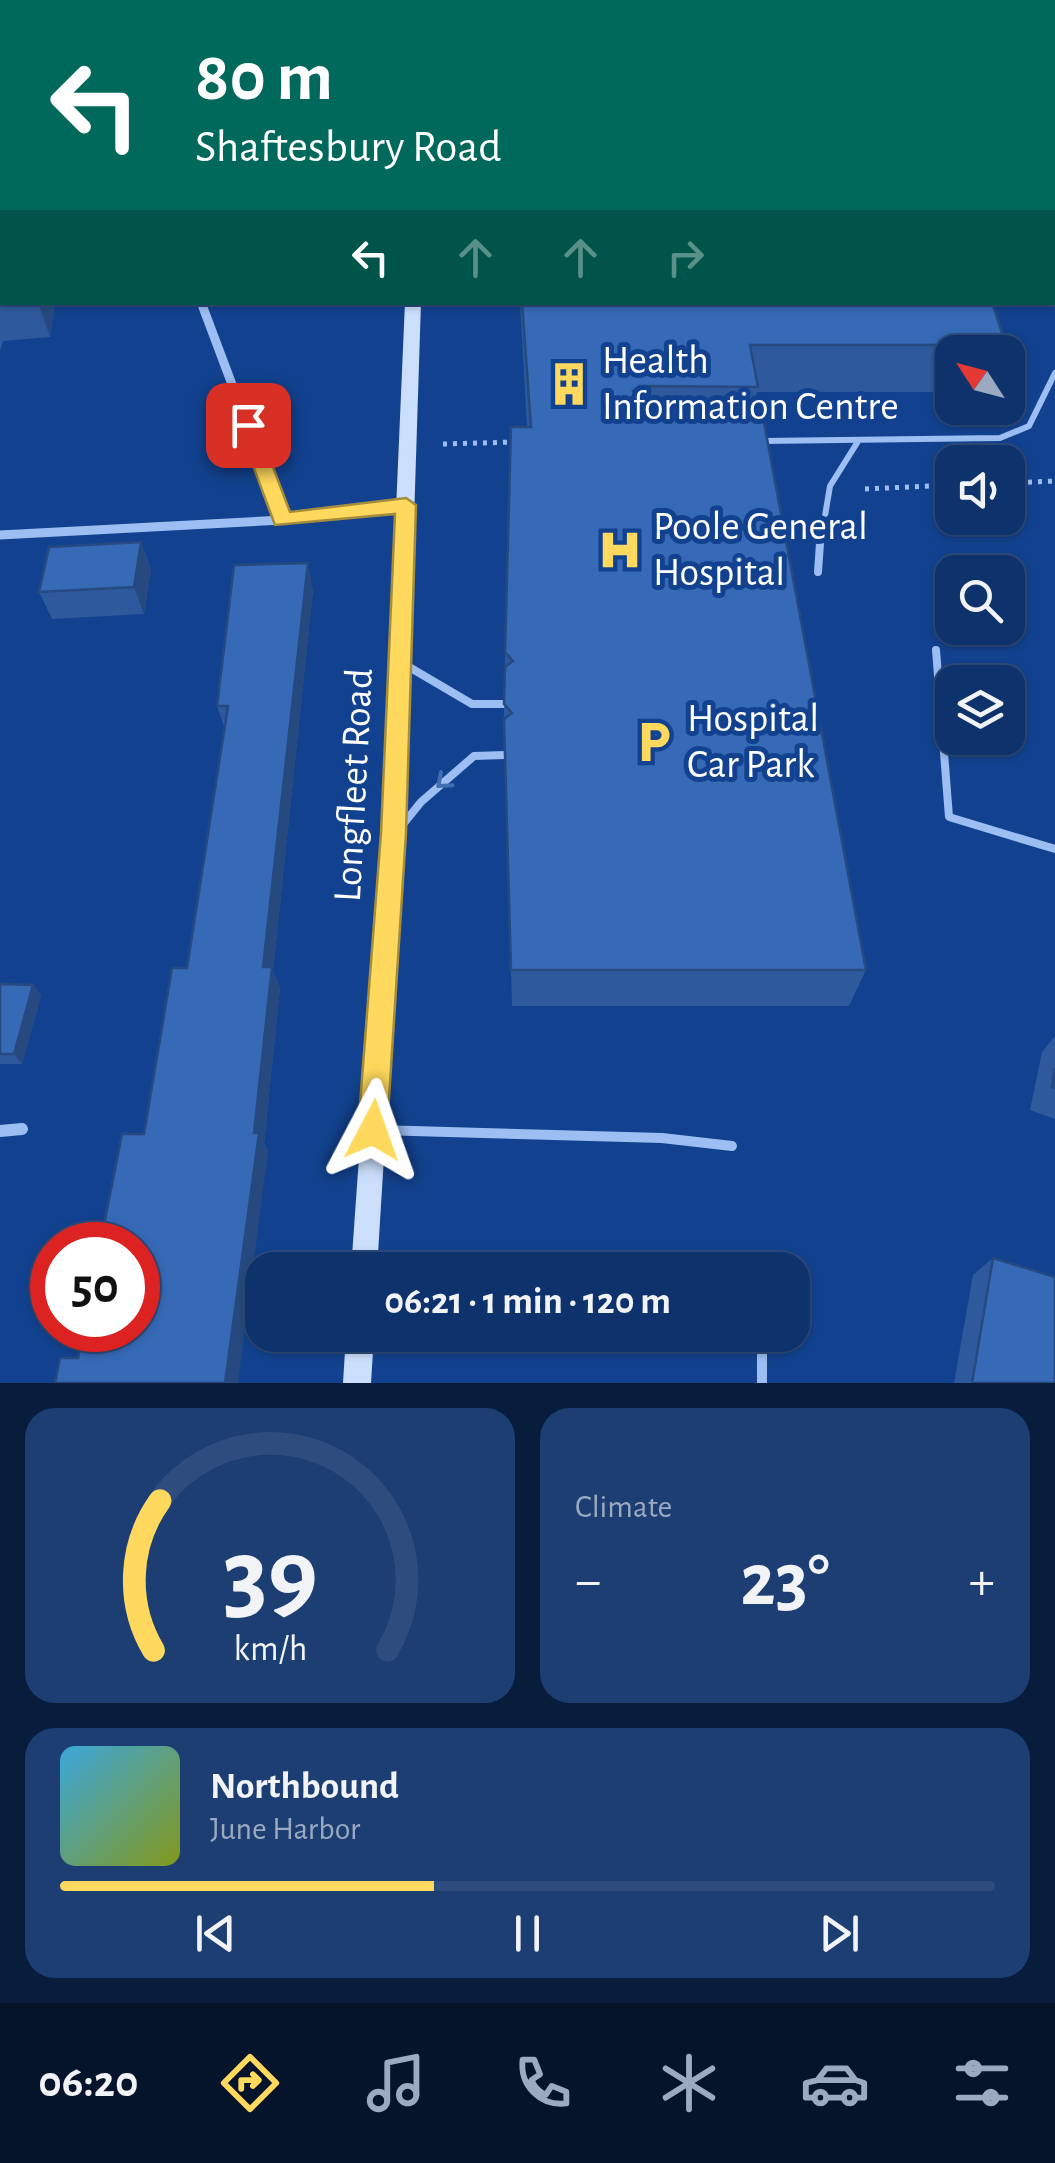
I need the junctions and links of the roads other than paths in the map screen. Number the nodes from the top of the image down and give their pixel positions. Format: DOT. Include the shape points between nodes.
graph roads {
  1 [pos="201,305"];
  2 [pos="413,305"];
  3 [pos="1055,372"];
  4 [pos="746,441"];
  5 [pos="857,443"];
  6 [pos="406,505"];
  7 [pos="282,520"];
  8 [pos="0,535"];
  9 [pos="818,572"];
  10 [pos="936,650"];
  11 [pos="400,662"];
  12 [pos="506,704"];
  13 [pos="505,755"];
  14 [pos="394,833"];
  15 [pos="1055,849"];
  16 [pos="0,1130"];
  17 [pos="22,1130"];
  18 [pos="373,1130"];
  19 [pos="732,1146"];
  20 [pos="365,1252"];
  21 [pos="360,1352"];
  22 [pos="762,1352"];
  23 [pos="359,1379"];
  24 [pos="762,1383"];
  1 -- 7 [label="street"];
  2 -- 6 [label="main road, Longfleet Road"];
  3 -- 5 [label="lane" via="1030,426 1000,438"];
  4 -- 5 [label="lane"];
  5 -- 9 [label="lane" via="829,479"];
  6 -- 7 [label="street"];
  6 -- 11 [label="main road, Longfleet Road"];
  7 -- 8 [label="street"];
  10 -- 15 [label="lane" via="949,817"];
  11 -- 12 [label="lane" via="472,704"];
  11 -- 14 [label="main road, Longfleet Road"];
  13 -- 14 [label="lane, one-way" via="474,756"];
  14 -- 18 [label="main road, Longfleet Road"];
  16 -- 17 [label="street"];
  18 -- 19 [label="lane"];
  18 -- 20 [label="main road, Longfleet Road"];
  21 -- 23 [label="main road"];
  22 -- 24 [label="lane"];
}
